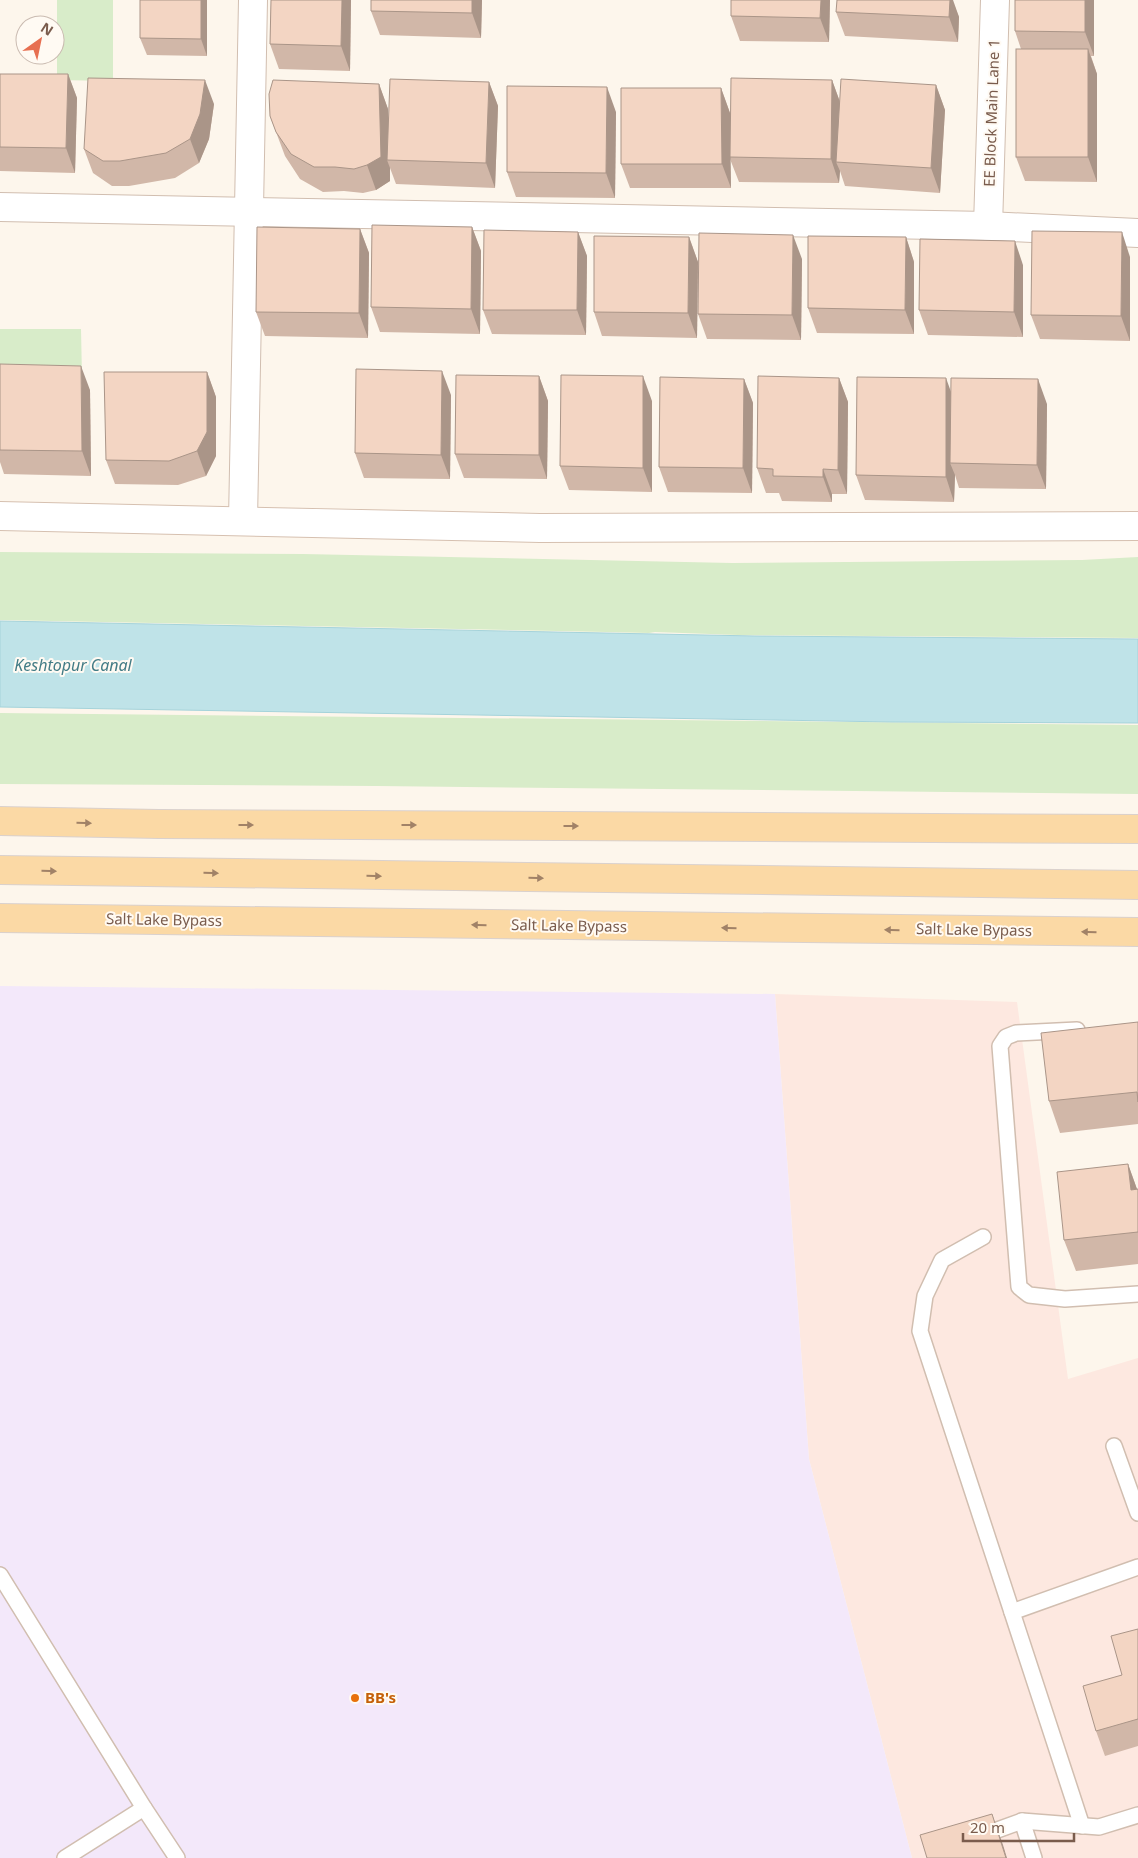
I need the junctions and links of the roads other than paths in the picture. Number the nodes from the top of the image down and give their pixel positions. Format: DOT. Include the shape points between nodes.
graph roads {
  1 [pos="253,0"];
  2 [pos="995,0"];
  3 [pos="0,207"];
  4 [pos="250,212"];
  5 [pos="988,226"];
  6 [pos="1138,233"];
  7 [pos="0,516"];
  8 [pos="243,521"];
  9 [pos="1138,526"];
  10 [pos="0,821"];
  11 [pos="1138,829"];
  12 [pos="0,870"];
  13 [pos="1138,885"];
  14 [pos="0,918"];
  15 [pos="1138,932"];
  16 [pos="1091,1030"];
  17 [pos="983,1237"];
  18 [pos="1138,1294"];
  19 [pos="1114,1446"];
  20 [pos="1138,1513"];
  21 [pos="1138,1567"];
  22 [pos="0,1575"];
  23 [pos="1012,1612"];
  24 [pos="144,1808"];
  25 [pos="1138,1815"];
  26 [pos="1022,1821"];
  27 [pos="1082,1826"];
  28 [pos="963,1842"];
  29 [pos="65,1858"];
  30 [pos="177,1858"];
  31 [pos="1034,1858"];
  1 -- 4 [label="street"];
  2 -- 5 [label="street, EE Block Main Lane 1"];
  3 -- 4 [label="street"];
  4 -- 5 [label="street"];
  4 -- 8 [label="street"];
  5 -- 6 [label="street"];
  7 -- 8 [label="street"];
  8 -- 9 [label="street" via="540,528"];
  10 -- 11 [label="main road, one-way"];
  12 -- 13 [label="main road, one-way"];
  15 -- 14 [label="main road, Salt Lake Bypass, one-way"];
  16 -- 18 [label="lane" via="1016,1033 1006,1037 1000,1046 1019,1287 1029,1294 1065,1299"];
  17 -- 23 [label="lane" via="942,1260 924,1296 920,1331"];
  19 -- 20 [label="lane"];
  21 -- 23 [label="lane"];
  22 -- 24 [label="lane"];
  23 -- 27 [label="lane"];
  24 -- 29 [label="lane"];
  24 -- 30 [label="lane"];
  25 -- 27 [label="lane" via="1099,1827"];
  26 -- 27 [label="lane"];
  26 -- 28 [label="lane"];
  26 -- 31 [label="lane"];
}
